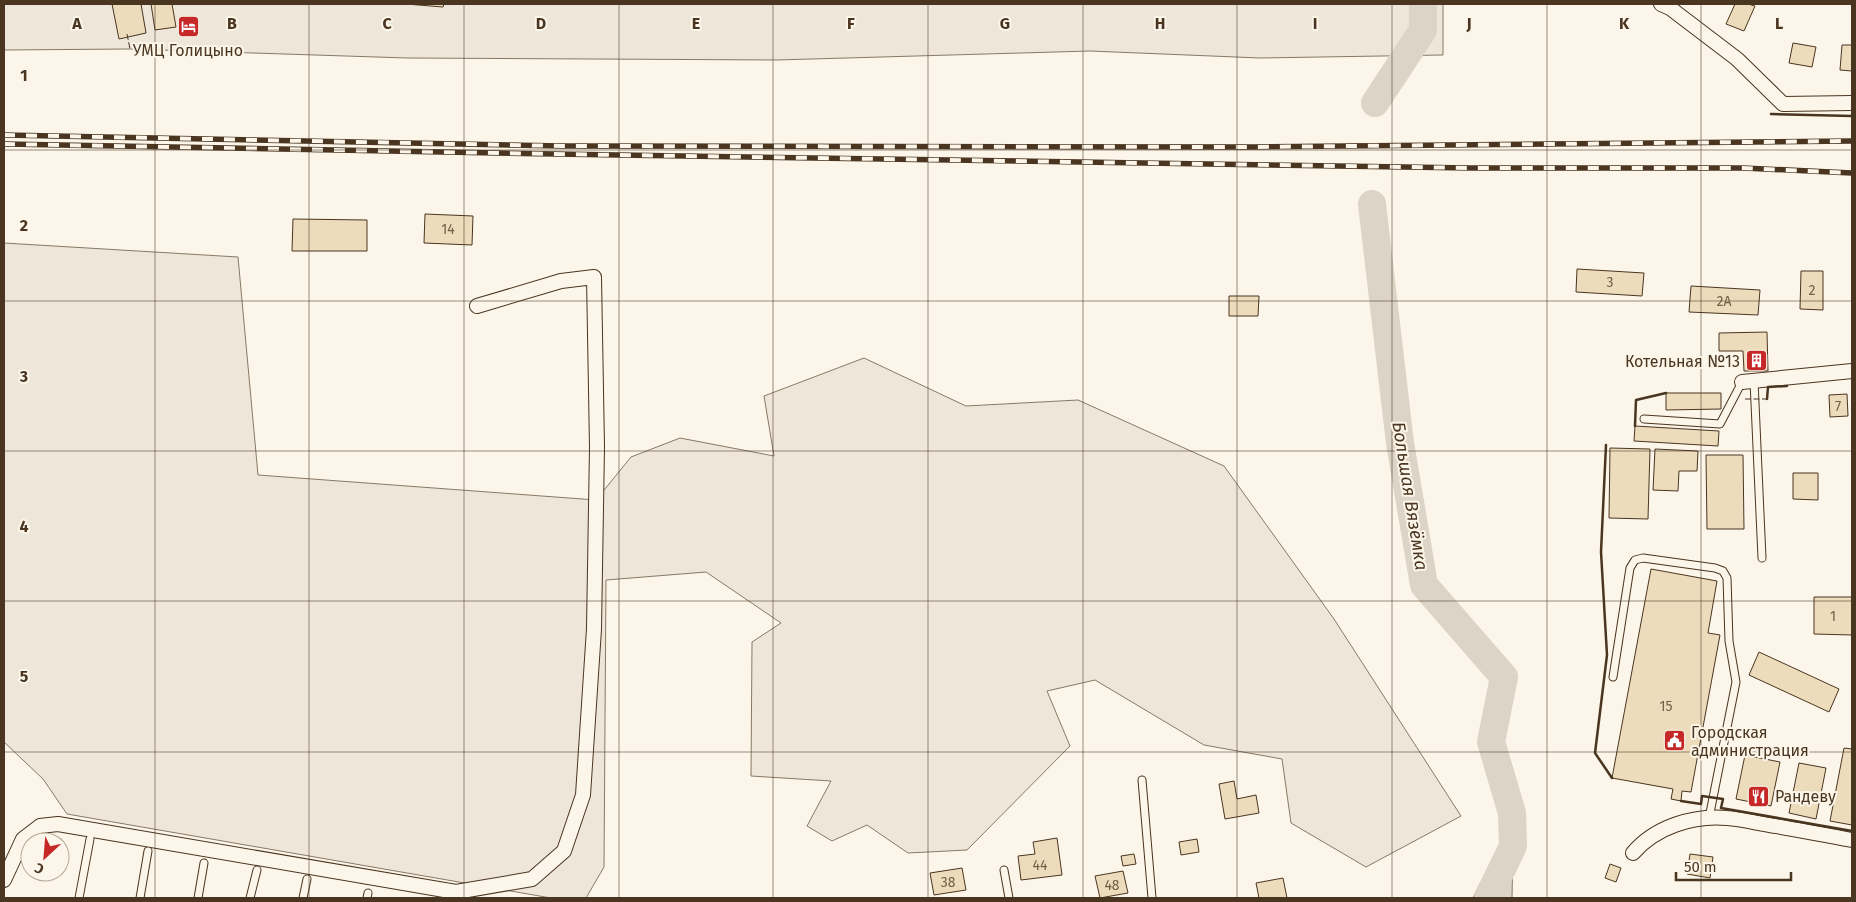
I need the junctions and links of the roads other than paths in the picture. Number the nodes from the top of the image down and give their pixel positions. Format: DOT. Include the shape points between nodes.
graph roads {
  1 [pos="1661,4"];
  2 [pos="1852,103"];
  3 [pos="478,306"];
  4 [pos="1852,371"];
  5 [pos="1748,382"];
  6 [pos="1644,419"];
  7 [pos="1762,558"];
  8 [pos="1613,677"];
  9 [pos="1142,780"];
  10 [pos="1709,818"];
  11 [pos="90,839"];
  12 [pos="1852,840"];
  13 [pos="148,851"];
  14 [pos="1633,853"];
  15 [pos="204,863"];
  16 [pos="256,870"];
  17 [pos="1004,870"];
  18 [pos="307,879"];
  19 [pos="4,880"];
  20 [pos="79,898"];
  21 [pos="140,898"];
  22 [pos="198,898"];
  23 [pos="250,898"];
  24 [pos="303,898"];
  25 [pos="1009,898"];
  26 [pos="1152,898"];
  1 -- 2 [label="street" via="1737,59 1783,104"];
  3 -- 19 [label="street" via="561,281 594,277 593,638 583,796 564,851 532,879 456,892 58,824 40,826 23,839"];
  4 -- 5 [label="street"];
  5 -- 6 [label="lane" via="1720,424"];
  5 -- 7 [label="lane"];
  8 -- 10 [label="lane" via="1630,568 1635,560 1643,558 1723,571 1736,682"];
  9 -- 26 [label="lane"];
  10 -- 12 [label="street" via="1727,818"];
  10 -- 14 [label="street" via="1679,823 1654,834"];
  11 -- 20 [label="lane"];
  13 -- 21 [label="lane"];
  15 -- 22 [label="lane"];
  16 -- 23 [label="lane"];
  17 -- 25 [label="lane"];
  18 -- 24 [label="lane"];
}
